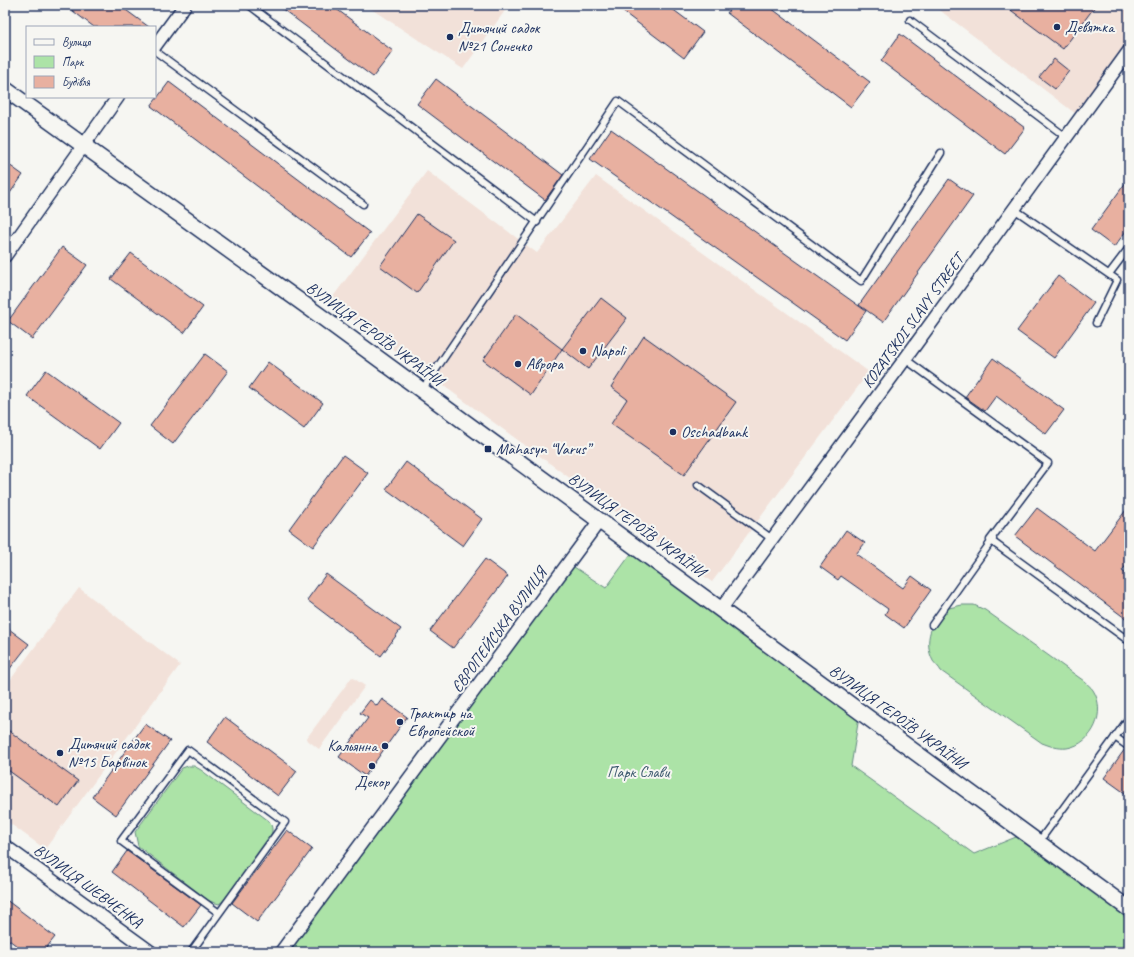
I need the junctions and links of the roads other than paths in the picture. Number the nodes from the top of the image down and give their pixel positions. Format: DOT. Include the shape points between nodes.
graph roads {
  1 [pos="185,5"];
  2 [pos="249,5"];
  3 [pos="910,20"];
  4 [pos="156,45"];
  5 [pos="156,52"];
  6 [pos="1128,54"];
  7 [pos="5,89"];
  8 [pos="117,98"];
  9 [pos="1066,137"];
  10 [pos="83,145"];
  11 [pos="941,153"];
  12 [pos="363,204"];
  13 [pos="1014,209"];
  14 [pos="537,222"];
  15 [pos="1128,249"];
  16 [pos="5,256"];
  17 [pos="1109,274"];
  18 [pos="1096,323"];
  19 [pos="905,360"];
  20 [pos="422,390"];
  21 [pos="1048,463"];
  22 [pos="698,485"];
  23 [pos="600,520"];
  24 [pos="772,539"];
  25 [pos="721,609"];
  26 [pos="932,625"];
  27 [pos="1129,641"];
  28 [pos="1129,718"];
  29 [pos="1115,737"];
  30 [pos="1129,747"];
  31 [pos="1038,843"];
  32 [pos="5,846"];
  33 [pos="1129,909"];
  34 [pos="219,913"];
  35 [pos="151,952"];
  36 [pos="191,952"];
  37 [pos="281,952"];
  1 -- 4 [label="street"];
  2 -- 14 [label="lane"];
  3 -- 9 [label="lane"];
  5 -- 12 [label="lane"];
  6 -- 9 [label="street, KOZATSKOI SLAVY STREET"];
  7 -- 10 [label="street, ВУЛИЦЯ ГЕРОЇВ УКРАЇНИ"];
  8 -- 10 [label="street"];
  9 -- 13 [label="street, KOZATSKOI SLAVY STREET"];
  10 -- 16 [label="street"];
  10 -- 20 [label="street, ВУЛИЦЯ ГЕРОЇВ УКРАЇНИ"];
  11 -- 14 [label="lane" via="861,281 618,101"];
  13 -- 17 [label="lane"];
  13 -- 19 [label="street, KOZATSKOI SLAVY STREET"];
  14 -- 20 [label="lane"];
  15 -- 17 [label="lane"];
  17 -- 18 [label="lane" via="1117,280"];
  19 -- 21 [label="lane"];
  19 -- 24 [label="street, KOZATSKOI SLAVY STREET"];
  20 -- 23 [label="street, ВУЛИЦЯ ГЕРОЇВ УКРАЇНИ"];
  21 -- 26 [label="lane"];
  21 -- 27 [label="lane" via="990,540"];
  22 -- 24 [label="lane"];
  23 -- 25 [label="street, ВУЛИЦЯ ГЕРОЇВ УКРАЇНИ"];
  23 -- 37 [label="street, ЄВРОПЕЙСЬКА ВУЛИЦЯ"];
  24 -- 25 [label="street, KOZATSKOI SLAVY STREET"];
  25 -- 31 [label="street, ВУЛИЦЯ ГЕРОЇВ УКРАЇНИ"];
  28 -- 29 [label="lane"];
  29 -- 30 [label="lane"];
  29 -- 31 [label="lane"];
  31 -- 33 [label="street, ВУЛИЦЯ ГЕРОЇВ УКРАЇНИ"];
  32 -- 35 [label="street, ВУЛИЦЯ ШЕВЧЕНКА"];
  34 -- 34 [label="lane" via="285,822 188,750 121,841"];
  34 -- 36 [label="lane"];
}
